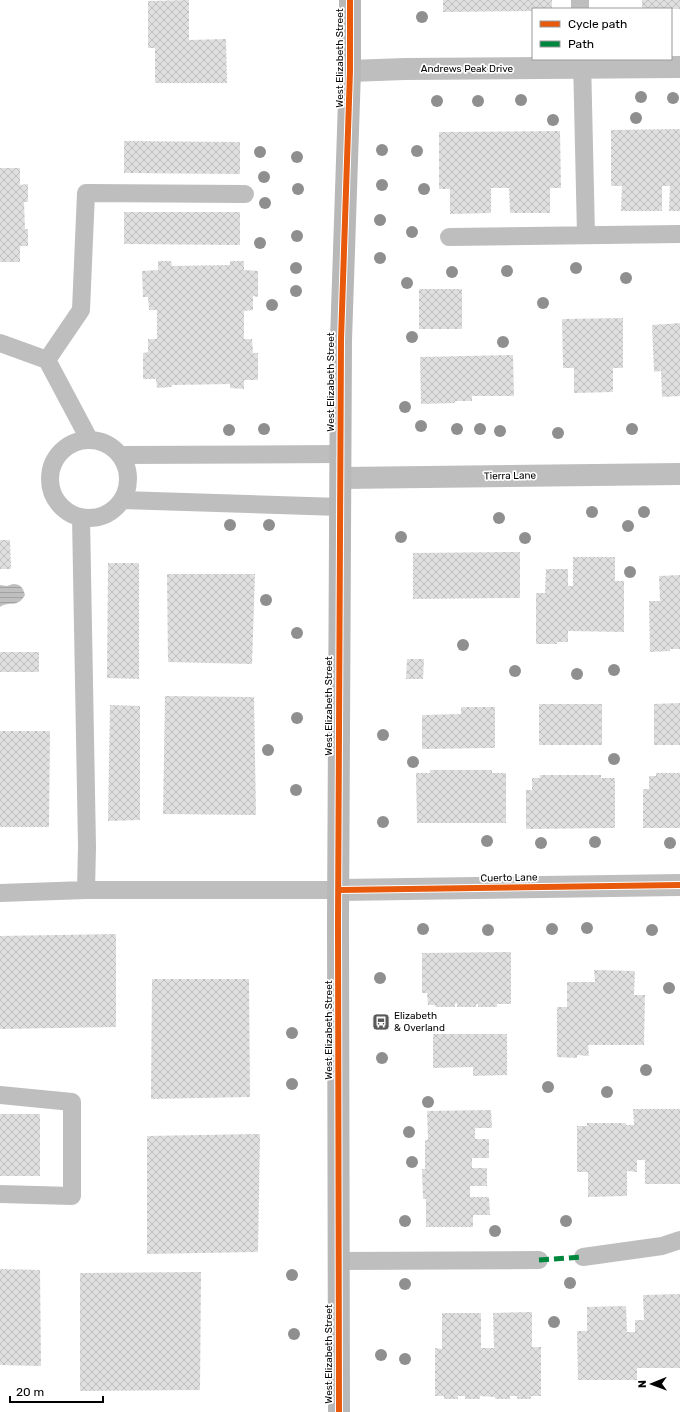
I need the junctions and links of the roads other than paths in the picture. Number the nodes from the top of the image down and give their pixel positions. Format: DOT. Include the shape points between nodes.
graph roads {
  1 [pos="350,0"];
  2 [pos="582,63"];
  3 [pos="680,67"];
  4 [pos="350,71"];
  5 [pos="245,194"];
  6 [pos="680,234"];
  7 [pos="586,235"];
  8 [pos="449,236"];
  9 [pos="0,343"];
  10 [pos="47,360"];
  11 [pos="89,438"];
  12 [pos="121,454"];
  13 [pos="341,454"];
  14 [pos="680,474"];
  15 [pos="340,478"];
  16 [pos="122,500"];
  17 [pos="340,507"];
  18 [pos="81,517"];
  19 [pos="680,885"];
  20 [pos="86,890"];
  21 [pos="339,890"];
  22 [pos="0,893"];
  23 [pos="0,1095"];
  24 [pos="0,1194"];
  25 [pos="680,1240"];
  26 [pos="583,1257"];
  27 [pos="539,1260"];
  28 [pos="339,1262"];
  29 [pos="339,1412"];
  1 -- 4 [label="main road, West Elizabeth Street"];
  2 -- 3 [label="street, Andrews Peak Drive"];
  2 -- 4 [label="street, Andrews Peak Drive"];
  2 -- 7 [label="lane"];
  4 -- 13 [label="main road, West Elizabeth Street" via="341,340"];
  5 -- 10 [label="lane" via="86,193 81,310"];
  6 -- 7 [label="lane"];
  7 -- 8 [label="lane"];
  9 -- 10 [label="lane"];
  10 -- 11 [label="lane"];
  11 -- 12 [label="lane" via="112,446"];
  11 -- 18 [label="lane" via="76,441 56,456 49,481 52,494 59,504 69,513"];
  12 -- 13 [label="lane"];
  12 -- 16 [label="lane" via="129,477"];
  13 -- 15 [label="main road, West Elizabeth Street"];
  14 -- 15 [label="street, Tierra Lane"];
  15 -- 17 [label="main road, West Elizabeth Street"];
  16 -- 17 [label="lane"];
  16 -- 18 [label="lane" via="115,509 105,515 94,518"];
  17 -- 21 [label="main road, West Elizabeth Street"];
  18 -- 20 [label="lane"];
  19 -- 21 [label="street, Cuerto Lane"];
  20 -- 21 [label="lane"];
  20 -- 22 [label="lane"];
  21 -- 28 [label="main road, West Elizabeth Street"];
  23 -- 24 [label="lane" via="72,1102 72,1196"];
  25 -- 26 [label="lane" via="662,1246"];
  27 -- 28 [label="lane"];
  28 -- 29 [label="main road, West Elizabeth Street"];
}
